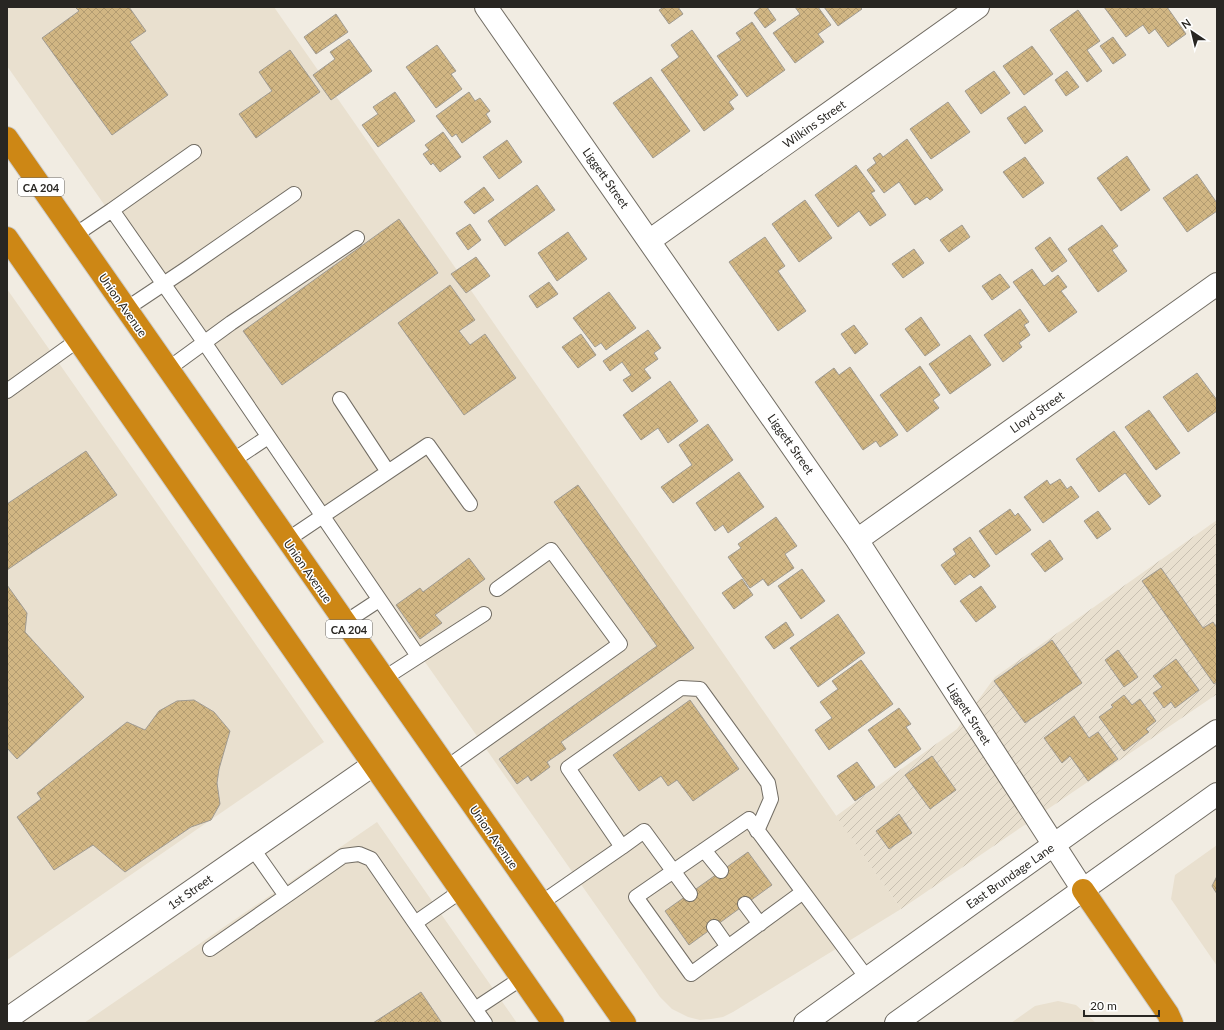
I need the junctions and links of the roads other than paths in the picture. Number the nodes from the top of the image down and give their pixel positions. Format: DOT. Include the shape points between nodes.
graph roads {
  1 [pos="486,7"];
  2 [pos="978,7"];
  3 [pos="7,138"];
  4 [pos="194,152"];
  5 [pos="294,194"];
  6 [pos="112,210"];
  7 [pos="74,235"];
  8 [pos="7,238"];
  9 [pos="357,238"];
  10 [pos="649,241"];
  11 [pos="164,284"];
  12 [pos="1217,284"];
  13 [pos="126,309"];
  14 [pos="78,340"];
  15 [pos="204,342"];
  16 [pos="168,369"];
  17 [pos="7,391"];
  18 [pos="340,399"];
  19 [pos="268,437"];
  20 [pos="232,461"];
  21 [pos="388,472"];
  22 [pos="470,504"];
  23 [pos="322,517"];
  24 [pos="287,540"];
  25 [pos="857,540"];
  26 [pos="497,589"];
  27 [pos="379,600"];
  28 [pos="484,614"];
  29 [pos="344,623"];
  30 [pos="418,656"];
  31 [pos="383,678"];
  32 [pos="1217,731"];
  33 [pos="374,765"];
  34 [pos="446,768"];
  35 [pos="1217,794"];
  36 [pos="757,831"];
  37 [pos="1054,846"];
  38 [pos="622,847"];
  39 [pos="253,849"];
  40 [pos="704,850"];
  41 [pos="673,871"];
  42 [pos="721,871"];
  43 [pos="1083,890"];
  44 [pos="461,891"];
  45 [pos="803,892"];
  46 [pos="690,894"];
  47 [pos="286,896"];
  48 [pos="541,903"];
  49 [pos="745,904"];
  50 [pos="415,923"];
  51 [pos="760,924"];
  52 [pos="714,927"];
  53 [pos="728,947"];
  54 [pos="210,950"];
  55 [pos="522,978"];
  56 [pos="867,978"];
  57 [pos="476,1009"];
  58 [pos="7,1019"];
  59 [pos="1173,1020"];
  60 [pos="485,1023"];
  61 [pos="553,1023"];
  62 [pos="625,1023"];
  63 [pos="804,1023"];
  64 [pos="896,1023"];
  1 -- 10 [label="street, Liggett Street"];
  2 -- 10 [label="street, Wilkins Street"];
  3 -- 7 [label="highway, Union Avenue / CA 204"];
  4 -- 6 [label="lane"];
  5 -- 11 [label="lane"];
  6 -- 7 [label="lane"];
  6 -- 11 [label="lane"];
  7 -- 13 [label="highway, Union Avenue / CA 204"];
  8 -- 14 [label="highway"];
  9 -- 15 [label="lane"];
  10 -- 25 [label="street, Liggett Street"];
  11 -- 13 [label="lane"];
  11 -- 15 [label="lane"];
  12 -- 25 [label="street, Lloyd Street"];
  13 -- 16 [label="highway, Union Avenue / CA 204"];
  14 -- 17 [label="lane"];
  14 -- 33 [label="highway"];
  15 -- 16 [label="lane"];
  15 -- 19 [label="lane"];
  16 -- 20 [label="highway, Union Avenue / CA 204"];
  18 -- 21 [label="lane"];
  19 -- 20 [label="lane"];
  19 -- 23 [label="lane"];
  20 -- 24 [label="highway, Union Avenue / CA 204"];
  21 -- 22 [label="lane" via="428,446"];
  21 -- 23 [label="lane"];
  23 -- 24 [label="lane"];
  23 -- 27 [label="lane"];
  24 -- 29 [label="highway, Union Avenue / CA 204"];
  25 -- 37 [label="street, Liggett Street"];
  26 -- 34 [label="lane" via="551,550 620,644"];
  27 -- 29 [label="lane"];
  27 -- 30 [label="lane"];
  28 -- 30 [label="lane"];
  29 -- 31 [label="highway, Union Avenue / CA 204"];
  30 -- 31 [label="lane"];
  31 -- 34 [label="highway, Union Avenue / CA 204"];
  32 -- 37 [label="street, East Brundage Lane"];
  33 -- 39 [label="street, 1st Street"];
  33 -- 44 [label="highway"];
  34 -- 48 [label="highway, Union Avenue / CA 204"];
  35 -- 43 [label="street"];
  36 -- 38 [label="lane" via="771,799 768,783 700,689 682,688 568,768"];
  36 -- 40 [label="lane" via="748,819"];
  36 -- 45 [label="lane"];
  37 -- 43 [label="street, Liggett Street"];
  37 -- 56 [label="street, East Brundage Lane"];
  38 -- 41 [label="lane" via="644,831"];
  38 -- 48 [label="lane"];
  39 -- 47 [label="lane"];
  39 -- 58 [label="street, 1st Street"];
  40 -- 41 [label="lane"];
  40 -- 42 [label="lane"];
  41 -- 46 [label="lane"];
  41 -- 53 [label="lane" via="636,897 640,904 692,974"];
  43 -- 59 [label="highway"];
  43 -- 64 [label="street"];
  44 -- 50 [label="lane"];
  44 -- 55 [label="highway"];
  45 -- 51 [label="lane"];
  45 -- 56 [label="lane"];
  47 -- 50 [label="lane" via="343,856 359,854 371,859"];
  47 -- 54 [label="lane"];
  48 -- 62 [label="highway, Union Avenue / CA 204"];
  49 -- 51 [label="lane"];
  50 -- 57 [label="lane"];
  51 -- 53 [label="lane"];
  52 -- 53 [label="lane"];
  55 -- 57 [label="lane"];
  55 -- 61 [label="highway"];
  56 -- 63 [label="street, East Brundage Lane"];
  57 -- 60 [label="lane"];
}
